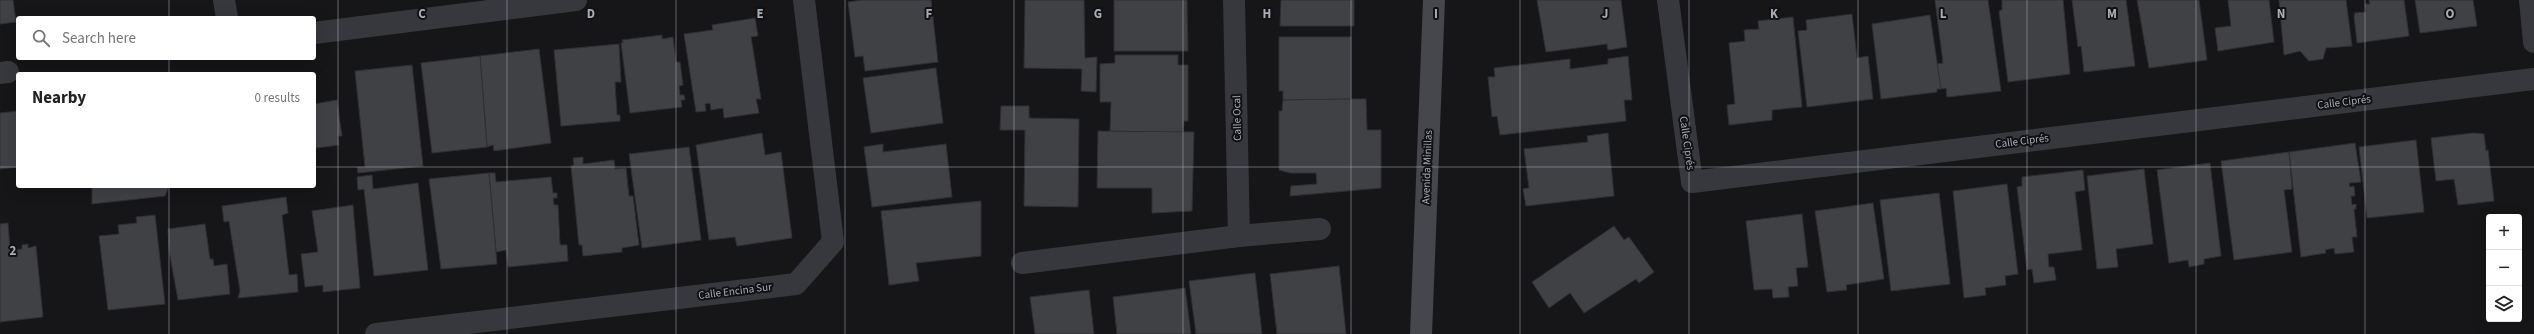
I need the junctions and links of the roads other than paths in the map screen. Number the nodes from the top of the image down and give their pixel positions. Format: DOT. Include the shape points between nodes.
graph roads {
  1 [pos="224,0"];
  2 [pos="576,0"];
  3 [pos="804,0"];
  4 [pos="1234,0"];
  5 [pos="1434,0"];
  6 [pos="1668,0"];
  7 [pos="2530,0"];
  8 [pos="517,3"];
  9 [pos="227,16"];
  10 [pos="316,33"];
  11 [pos="2534,42"];
  12 [pos="2534,79"];
  13 [pos="1320,228"];
  14 [pos="1239,236"];
  15 [pos="1022,263"];
  16 [pos="376,334"];
  17 [pos="1421,334"];
  1 -- 9 [label="street"];
  2 -- 8 [label="street"];
  3 -- 16 [label="street, Calle Encina Sur" via="832,242 796,284"];
  4 -- 14 [label="street, Calle Ocal"];
  5 -- 17 [label="street, Avenida Minillas"];
  6 -- 12 [label="street, Calle Ciprés" via="1692,182"];
  7 -- 11 [label="street"];
  8 -- 10 [label="street"];
  13 -- 14 [label="street"];
  14 -- 15 [label="street"];
}
